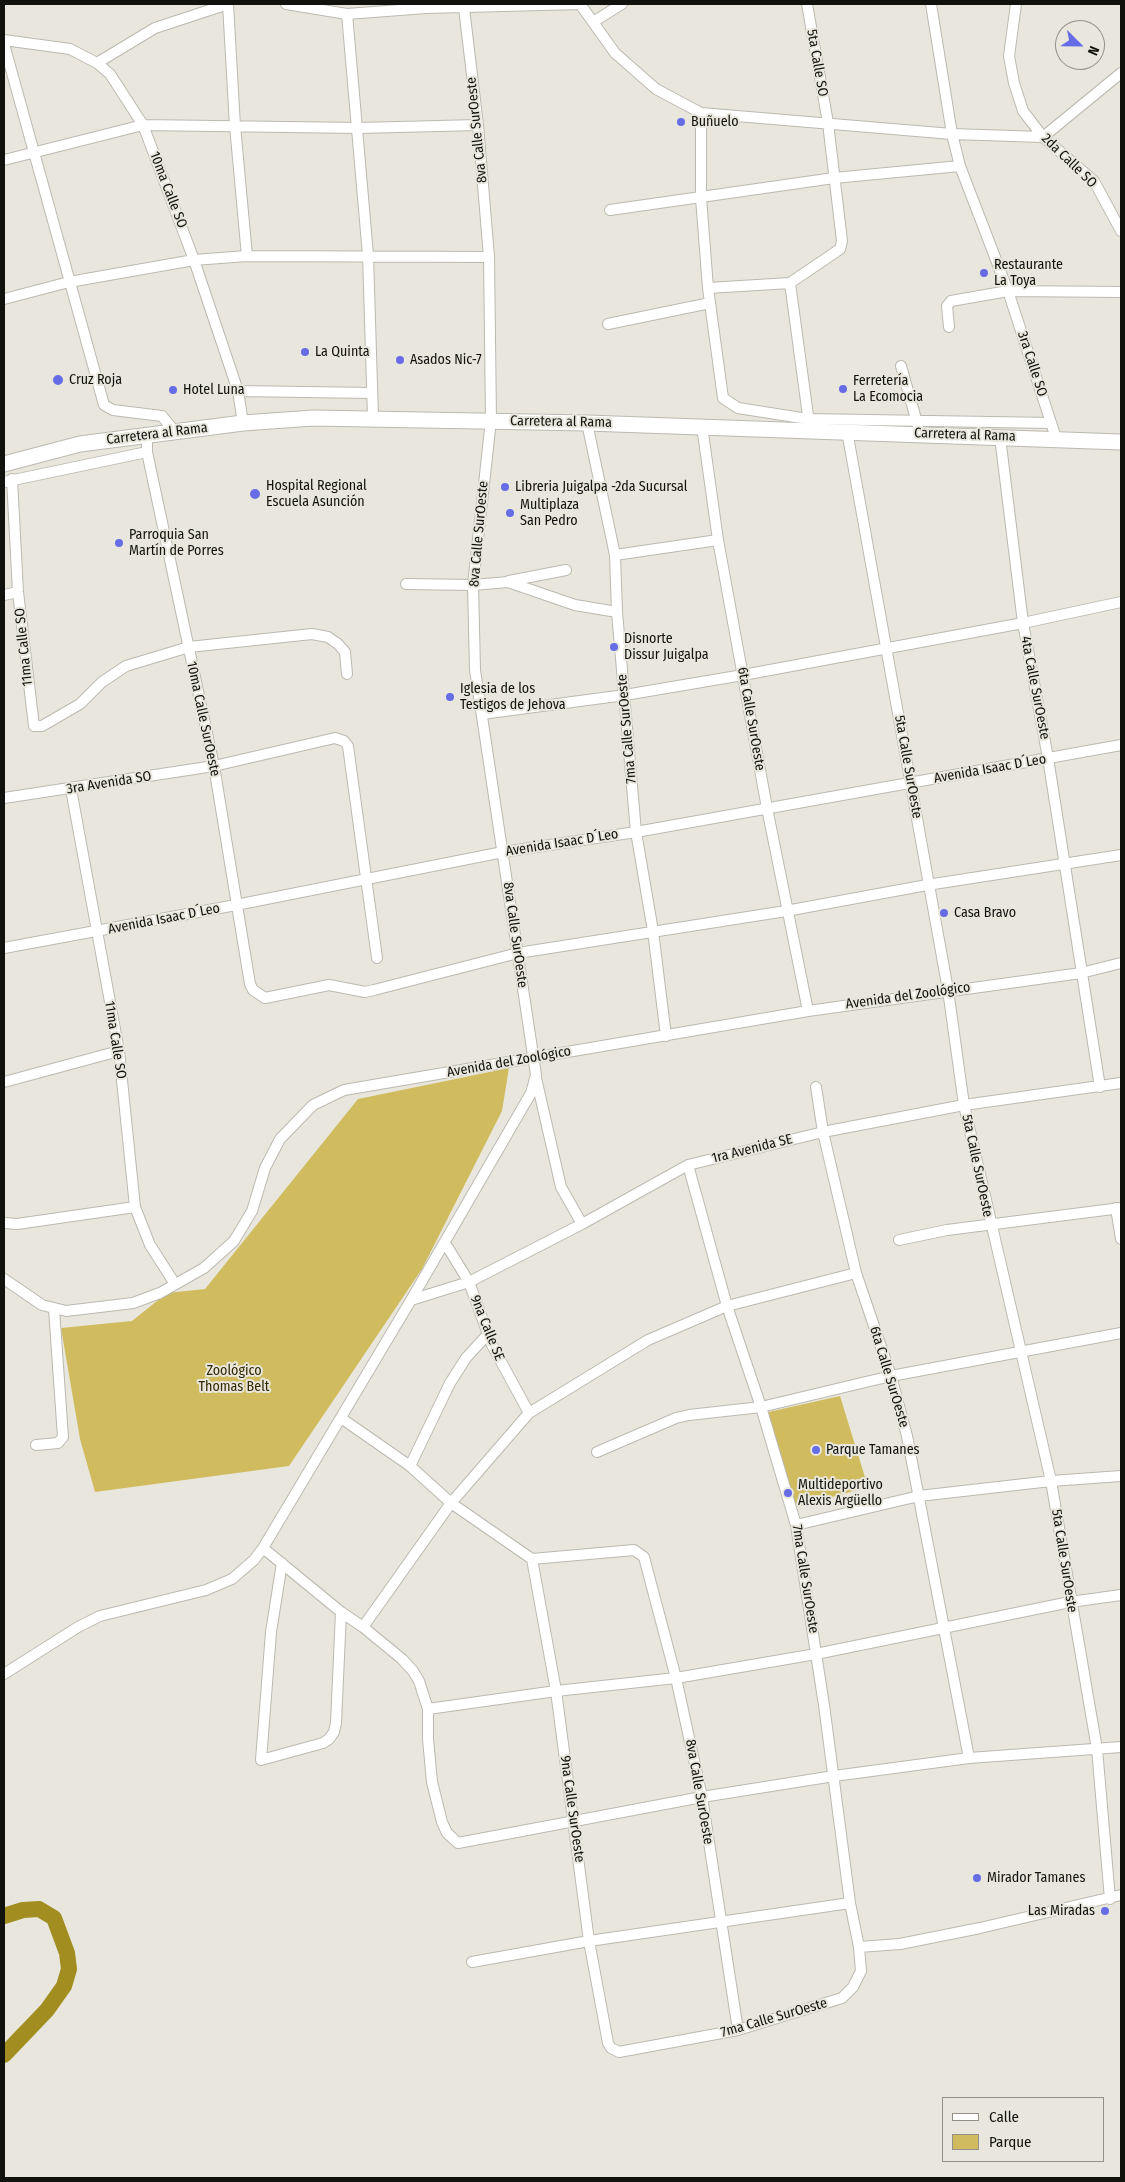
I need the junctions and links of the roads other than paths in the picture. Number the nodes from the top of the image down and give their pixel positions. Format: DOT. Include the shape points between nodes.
graph roads {
  1 [pos="228,4"];
  2 [pos="286,4"];
  3 [pos="580,4"];
  4 [pos="622,4"];
  5 [pos="807,4"];
  6 [pos="931,4"];
  7 [pos="1016,4"];
  8 [pos="464,8"];
  9 [pos="348,14"];
  10 [pos="593,22"];
  11 [pos="4,40"];
  12 [pos="4,44"];
  13 [pos="97,64"];
  14 [pos="1121,73"];
  15 [pos="701,113"];
  16 [pos="828,123"];
  17 [pos="143,125"];
  18 [pos="478,125"];
  19 [pos="235,126"];
  20 [pos="358,128"];
  21 [pos="952,134"];
  22 [pos="1043,137"];
  23 [pos="35,151"];
  24 [pos="4,160"];
  25 [pos="960,166"];
  26 [pos="834,178"];
  27 [pos="701,198"];
  28 [pos="610,210"];
  29 [pos="1121,231"];
  30 [pos="368,255"];
  31 [pos="247,256"];
  32 [pos="489,256"];
  33 [pos="194,260"];
  34 [pos="69,282"];
  35 [pos="790,283"];
  36 [pos="708,288"];
  37 [pos="1008,291"];
  38 [pos="1121,292"];
  39 [pos="4,299"];
  40 [pos="710,303"];
  41 [pos="608,324"];
  42 [pos="949,326"];
  43 [pos="901,366"];
  44 [pos="238,391"];
  45 [pos="372,393"];
  46 [pos="373,418"];
  47 [pos="491,420"];
  48 [pos="243,423"];
  49 [pos="587,423"];
  50 [pos="809,424"];
  51 [pos="702,426"];
  52 [pos="919,427"];
  53 [pos="847,431"];
  54 [pos="1053,431"];
  55 [pos="175,432"];
  56 [pos="147,435"];
  57 [pos="1000,437"];
  58 [pos="1121,442"];
  59 [pos="148,452"];
  60 [pos="4,464"];
  61 [pos="8,481"];
  62 [pos="718,540"];
  63 [pos="615,554"];
  64 [pos="566,570"];
  65 [pos="508,582"];
  66 [pos="406,584"];
  67 [pos="474,585"];
  68 [pos="18,592"];
  69 [pos="4,594"];
  70 [pos="1121,602"];
  71 [pos="617,612"];
  72 [pos="1023,623"];
  73 [pos="189,647"];
  74 [pos="886,649"];
  75 [pos="347,674"];
  76 [pos="743,675"];
  77 [pos="625,695"];
  78 [pos="482,714"];
  79 [pos="1121,745"];
  80 [pos="1048,758"];
  81 [pos="214,766"];
  82 [pos="912,783"];
  83 [pos="71,789"];
  84 [pos="4,798"];
  85 [pos="767,808"];
  86 [pos="636,832"];
  87 [pos="503,852"];
  88 [pos="1121,855"];
  89 [pos="1063,864"];
  90 [pos="368,879"];
  91 [pos="927,885"];
  92 [pos="236,905"];
  93 [pos="786,911"];
  94 [pos="653,931"];
  95 [pos="96,932"];
  96 [pos="4,948"];
  97 [pos="518,953"];
  98 [pos="377,958"];
  99 [pos="1121,963"];
  100 [pos="1081,973"];
  101 [pos="948,990"];
  102 [pos="808,1011"];
  103 [pos="666,1036"];
  104 [pos="119,1051"];
  105 [pos="532,1057"];
  106 [pos="536,1075"];
  107 [pos="4,1082"];
  108 [pos="1121,1083"];
  109 [pos="816,1087"];
  110 [pos="1100,1087"];
  111 [pos="964,1105"];
  112 [pos="823,1132"];
  113 [pos="688,1165"];
  114 [pos="135,1207"];
  115 [pos="1119,1208"];
  116 [pos="4,1223"];
  117 [pos="582,1224"];
  118 [pos="990,1225"];
  119 [pos="1121,1239"];
  120 [pos="899,1240"];
  121 [pos="445,1243"];
  122 [pos="856,1273"];
  123 [pos="4,1279"];
  124 [pos="469,1282"];
  125 [pos="174,1284"];
  126 [pos="411,1300"];
  127 [pos="727,1306"];
  128 [pos="54,1309"];
  129 [pos="1121,1333"];
  130 [pos="487,1334"];
  131 [pos="1022,1351"];
  132 [pos="891,1376"];
  133 [pos="761,1407"];
  134 [pos="529,1413"];
  135 [pos="341,1418"];
  136 [pos="36,1445"];
  137 [pos="597,1452"];
  138 [pos="410,1466"];
  139 [pos="1121,1476"];
  140 [pos="1050,1481"];
  141 [pos="919,1496"];
  142 [pos="451,1503"];
  143 [pos="796,1525"];
  144 [pos="263,1548"];
  145 [pos="532,1560"];
  146 [pos="282,1563"];
  147 [pos="1121,1595"];
  148 [pos="1070,1602"];
  149 [pos="341,1612"];
  150 [pos="363,1627"];
  151 [pos="945,1628"];
  152 [pos="816,1654"];
  153 [pos="4,1674"];
  154 [pos="676,1678"];
  155 [pos="556,1691"];
  156 [pos="428,1709"];
  157 [pos="1121,1747"];
  158 [pos="1097,1749"];
  159 [pos="968,1758"];
  160 [pos="834,1776"];
  161 [pos="702,1797"];
  162 [pos="574,1820"];
  163 [pos="1121,1895"];
  164 [pos="1110,1899"];
  165 [pos="850,1903"];
  166 [pos="721,1922"];
  167 [pos="589,1941"];
  168 [pos="858,1947"];
  169 [pos="472,1962"];
  170 [pos="738,2030"];
  171 [pos="620,2052"];
  1 -- 13 [label="street" via="155,28"];
  1 -- 19 [label="street"];
  2 -- 9 [label="street"];
  3 -- 8 [label="street"];
  3 -- 10 [label="street"];
  4 -- 10 [label="street"];
  5 -- 16 [label="street, 5ta Calle SO"];
  6 -- 21 [label="street, 3ra Calle SO"];
  7 -- 22 [label="street, 2da Calle SO" via="1009,56 1014,83 1024,111"];
  8 -- 9 [label="street"];
  8 -- 18 [label="street, 8va Calle SurOeste"];
  9 -- 20 [label="street"];
  10 -- 15 [label="street" via="615,53 656,90"];
  11 -- 13 [label="street, 10ma Calle SO" via="70,49"];
  12 -- 23 [label="street"];
  13 -- 17 [label="street, 10ma Calle SO" via="110,74"];
  14 -- 22 [label="street"];
  15 -- 16 [label="street"];
  15 -- 27 [label="street"];
  16 -- 21 [label="street"];
  16 -- 26 [label="street, 5ta Calle SO"];
  17 -- 19 [label="street"];
  17 -- 23 [label="street"];
  17 -- 33 [label="street, 10ma Calle SO"];
  18 -- 20 [label="street"];
  18 -- 32 [label="street, 8va Calle SurOeste"];
  19 -- 20 [label="street"];
  19 -- 31 [label="street"];
  20 -- 30 [label="street"];
  21 -- 22 [label="street"];
  21 -- 25 [label="street, 3ra Calle SO"];
  22 -- 29 [label="street, 2da Calle SO" via="1094,180"];
  23 -- 24 [label="street"];
  23 -- 34 [label="street"];
  25 -- 26 [label="street"];
  25 -- 37 [label="street, 3ra Calle SO"];
  26 -- 27 [label="street"];
  26 -- 35 [label="street, 5ta Calle SO" via="842,241 840,249"];
  27 -- 28 [label="street"];
  27 -- 36 [label="street"];
  30 -- 31 [label="street"];
  30 -- 32 [label="street"];
  30 -- 45 [label="street"];
  31 -- 33 [label="street"];
  32 -- 47 [label="street, 8va Calle SurOeste"];
  33 -- 34 [label="street"];
  33 -- 44 [label="street, 10ma Calle SO"];
  34 -- 39 [label="street"];
  34 -- 55 [label="street" via="104,405 113,410 162,416"];
  35 -- 36 [label="street"];
  35 -- 50 [label="street"];
  36 -- 40 [label="street"];
  37 -- 38 [label="street"];
  37 -- 42 [label="street" via="952,301 947,306"];
  37 -- 54 [label="street, 3ra Calle SO"];
  40 -- 41 [label="street"];
  40 -- 50 [label="street" via="723,398 738,408"];
  43 -- 52 [label="street"];
  44 -- 45 [label="street"];
  44 -- 48 [label="street, 10ma Calle SO"];
  45 -- 46 [label="street"];
  46 -- 47 [label="highway, Carretera al Rama"];
  46 -- 48 [label="highway, Carretera al Rama"];
  47 -- 49 [label="highway, Carretera al Rama"];
  47 -- 67 [label="street, 8va Calle SurOeste"];
  48 -- 55 [label="highway, Carretera al Rama"];
  49 -- 51 [label="highway, Carretera al Rama"];
  49 -- 63 [label="street, 7ma Calle SurOeste"];
  50 -- 51 [label="highway, Carretera al Rama"];
  50 -- 52 [label="street"];
  50 -- 53 [label="highway, Carretera al Rama"];
  51 -- 62 [label="street, 6ta Calle SurOeste"];
  52 -- 53 [label="highway, Carretera al Rama"];
  52 -- 54 [label="street"];
  52 -- 57 [label="highway, Carretera al Rama"];
  53 -- 74 [label="street, 5ta Calle SurOeste"];
  54 -- 57 [label="highway, Carretera al Rama"];
  54 -- 58 [label="highway, Carretera al Rama"];
  55 -- 56 [label="highway, Carretera al Rama"];
  56 -- 59 [label="street, 10ma Calle SurOeste"];
  56 -- 60 [label="highway, Carretera al Rama" via="80,444"];
  57 -- 72 [label="street, 4ta Calle SurOeste"];
  59 -- 61 [label="street"];
  59 -- 73 [label="street, 10ma Calle SurOeste"];
  61 -- 68 [label="street, 11ma Calle SO"];
  62 -- 63 [label="street"];
  62 -- 76 [label="street, 6ta Calle SurOeste"];
  63 -- 71 [label="street, 7ma Calle SurOeste"];
  64 -- 65 [label="street"];
  65 -- 67 [label="street"];
  65 -- 71 [label="street" via="575,604"];
  66 -- 67 [label="street"];
  67 -- 78 [label="street, 8va Calle SurOeste" via="475,670"];
  68 -- 69 [label="street"];
  68 -- 73 [label="street, 11ma Calle SO" via="32,723 36,727 80,704 102,682 126,666"];
  70 -- 72 [label="street"];
  71 -- 77 [label="street, 7ma Calle SurOeste"];
  72 -- 74 [label="street"];
  72 -- 80 [label="street, 4ta Calle SurOeste"];
  73 -- 75 [label="street" via="312,634 328,637 338,644 345,652"];
  73 -- 81 [label="street, 10ma Calle SurOeste"];
  74 -- 76 [label="street"];
  74 -- 82 [label="street, 5ta Calle SurOeste"];
  76 -- 77 [label="street"];
  76 -- 85 [label="street, 6ta Calle SurOeste"];
  77 -- 78 [label="street"];
  77 -- 86 [label="street, 7ma Calle SurOeste"];
  78 -- 87 [label="street, 8va Calle SurOeste"];
  79 -- 80 [label="street, Avenida Isaac D´Leo"];
  80 -- 82 [label="street, Avenida Isaac D´Leo"];
  80 -- 89 [label="street, 4ta Calle SurOeste"];
  81 -- 83 [label="street, 3ra Avenida SO"];
  81 -- 90 [label="street, 3ra Avenida SO" via="335,738 344,740 348,746"];
  81 -- 92 [label="street, 10ma Calle SurOeste"];
  82 -- 85 [label="street, Avenida Isaac D´Leo"];
  82 -- 91 [label="street, 5ta Calle SurOeste"];
  83 -- 84 [label="street, 3ra Avenida SO"];
  83 -- 95 [label="street, 11ma Calle SO"];
  85 -- 86 [label="street, Avenida Isaac D´Leo"];
  85 -- 93 [label="street, 6ta Calle SurOeste"];
  86 -- 87 [label="street, Avenida Isaac D´Leo"];
  86 -- 94 [label="street, 7ma Calle SurOeste"];
  87 -- 90 [label="street, Avenida Isaac D´Leo"];
  87 -- 97 [label="street, 8va Calle SurOeste"];
  88 -- 89 [label="street"];
  89 -- 91 [label="street"];
  89 -- 100 [label="street, 4ta Calle SurOeste"];
  90 -- 92 [label="street, Avenida Isaac D´Leo"];
  90 -- 98 [label="street"];
  91 -- 93 [label="street"];
  91 -- 101 [label="street, 5ta Calle SurOeste"];
  92 -- 95 [label="street, Avenida Isaac D´Leo"];
  92 -- 97 [label="street, 10ma Calle SurOeste" via="250,984 264,998 329,984 357,991 374,990"];
  93 -- 94 [label="street"];
  93 -- 102 [label="street, 6ta Calle SurOeste"];
  94 -- 97 [label="street"];
  94 -- 103 [label="street, 7ma Calle SurOeste"];
  95 -- 96 [label="street, Avenida Isaac D´Leo"];
  95 -- 104 [label="street, 11ma Calle SO"];
  97 -- 105 [label="street, 8va Calle SurOeste"];
  99 -- 100 [label="street, Avenida del Zoológico"];
  100 -- 101 [label="street, Avenida del Zoológico"];
  100 -- 110 [label="street, 4ta Calle SurOeste"];
  101 -- 102 [label="street, Avenida del Zoológico"];
  101 -- 111 [label="street, 5ta Calle SurOeste"];
  102 -- 103 [label="street, Avenida del Zoológico"];
  103 -- 105 [label="street, Avenida del Zoológico"];
  104 -- 107 [label="street"];
  104 -- 114 [label="street, 11ma Calle SO"];
  105 -- 106 [label="street, 8va Calle SurOeste"];
  105 -- 125 [label="street, Avenida del Zoológico" via="344,1090 313,1105 280,1139 265,1168 252,1211 234,1241 211,1263"];
  106 -- 117 [label="street, 8va Calle SurOeste" via="561,1186"];
  106 -- 121 [label="street" via="522,1111"];
  108 -- 110 [label="street, 1ra Avenida SE"];
  109 -- 112 [label="street, 6ta Calle SurOeste"];
  110 -- 111 [label="street, 1ra Avenida SE"];
  111 -- 112 [label="street, 1ra Avenida SE"];
  111 -- 118 [label="street, 5ta Calle SurOeste"];
  112 -- 113 [label="street, 1ra Avenida SE"];
  112 -- 122 [label="street, 6ta Calle SurOeste"];
  113 -- 117 [label="street, 1ra Avenida SE"];
  113 -- 127 [label="street, 7ma Calle SurOeste"];
  114 -- 116 [label="street" via="17,1224"];
  114 -- 125 [label="street, 11ma Calle SO" via="150,1245"];
  115 -- 118 [label="street"];
  115 -- 119 [label="street"];
  117 -- 124 [label="street, 1ra Avenida SE"];
  118 -- 120 [label="street"];
  118 -- 131 [label="street, 5ta Calle SurOeste"];
  121 -- 124 [label="street, 9na Calle SE"];
  121 -- 126 [label="street"];
  122 -- 127 [label="street"];
  122 -- 132 [label="street, 6ta Calle SurOeste"];
  123 -- 128 [label="street, Avenida del Zoológico" via="26,1296"];
  124 -- 126 [label="street, 1ra Avenida SE"];
  124 -- 130 [label="street, 9na Calle SE"];
  125 -- 128 [label="street, Avenida del Zoológico" via="152,1298 133,1304 75,1312"];
  126 -- 135 [label="street"];
  127 -- 133 [label="street, 7ma Calle SurOeste"];
  127 -- 134 [label="street" via="648,1340"];
  128 -- 136 [label="street" via="63,1436 58,1443"];
  129 -- 131 [label="street"];
  130 -- 134 [label="street, 9na Calle SE"];
  130 -- 138 [label="street" via="450,1383"];
  131 -- 132 [label="street"];
  131 -- 140 [label="street, 5ta Calle SurOeste"];
  132 -- 133 [label="street"];
  132 -- 141 [label="street, 6ta Calle SurOeste"];
  133 -- 137 [label="street" via="676,1418"];
  133 -- 143 [label="street, 7ma Calle SurOeste"];
  134 -- 142 [label="street"];
  135 -- 138 [label="street"];
  135 -- 144 [label="street"];
  138 -- 142 [label="street"];
  139 -- 140 [label="street"];
  140 -- 141 [label="street"];
  140 -- 148 [label="street, 5ta Calle SurOeste"];
  141 -- 143 [label="street"];
  141 -- 151 [label="street, 6ta Calle SurOeste"];
  142 -- 145 [label="street"];
  142 -- 150 [label="street"];
  143 -- 152 [label="street, 7ma Calle SurOeste"];
  144 -- 146 [label="street"];
  144 -- 153 [label="street" via="245,1570 232,1579 206,1590 100,1616"];
  145 -- 154 [label="street, 8va Calle SurOeste" via="634,1550 644,1557"];
  145 -- 155 [label="street, 9na Calle SurOeste"];
  146 -- 149 [label="street"];
  146 -- 149 [label="street" via="271,1632 261,1760 323,1743 334,1732"];
  147 -- 148 [label="street"];
  148 -- 151 [label="street"];
  148 -- 158 [label="street, 5ta Calle SurOeste"];
  149 -- 150 [label="street"];
  150 -- 156 [label="street" via="412,1671 419,1681"];
  151 -- 152 [label="street"];
  151 -- 159 [label="street, 6ta Calle SurOeste"];
  152 -- 154 [label="street"];
  152 -- 160 [label="street, 7ma Calle SurOeste"];
  154 -- 155 [label="street"];
  154 -- 161 [label="street, 8va Calle SurOeste"];
  155 -- 156 [label="street"];
  155 -- 162 [label="street, 9na Calle SurOeste"];
  156 -- 162 [label="street" via="432,1782 442,1822 447,1833 458,1843"];
  157 -- 158 [label="street"];
  158 -- 159 [label="street"];
  158 -- 164 [label="street, 5ta Calle SurOeste"];
  159 -- 160 [label="street"];
  160 -- 161 [label="street"];
  160 -- 165 [label="street, 7ma Calle SurOeste"];
  161 -- 162 [label="street"];
  161 -- 166 [label="street, 8va Calle SurOeste"];
  162 -- 167 [label="street, 9na Calle SurOeste"];
  163 -- 164 [label="street"];
  164 -- 168 [label="street" via="900,1944"];
  165 -- 166 [label="street"];
  165 -- 168 [label="street, 7ma Calle SurOeste"];
  166 -- 167 [label="street"];
  166 -- 170 [label="street, 8va Calle SurOeste"];
  167 -- 169 [label="street"];
  167 -- 171 [label="street, 9na Calle SurOeste" via="608,2043"];
  168 -- 170 [label="street, 7ma Calle SurOeste" via="861,1971 853,1987 842,1998"];
  170 -- 171 [label="street, 7ma Calle SurOeste"];
}
